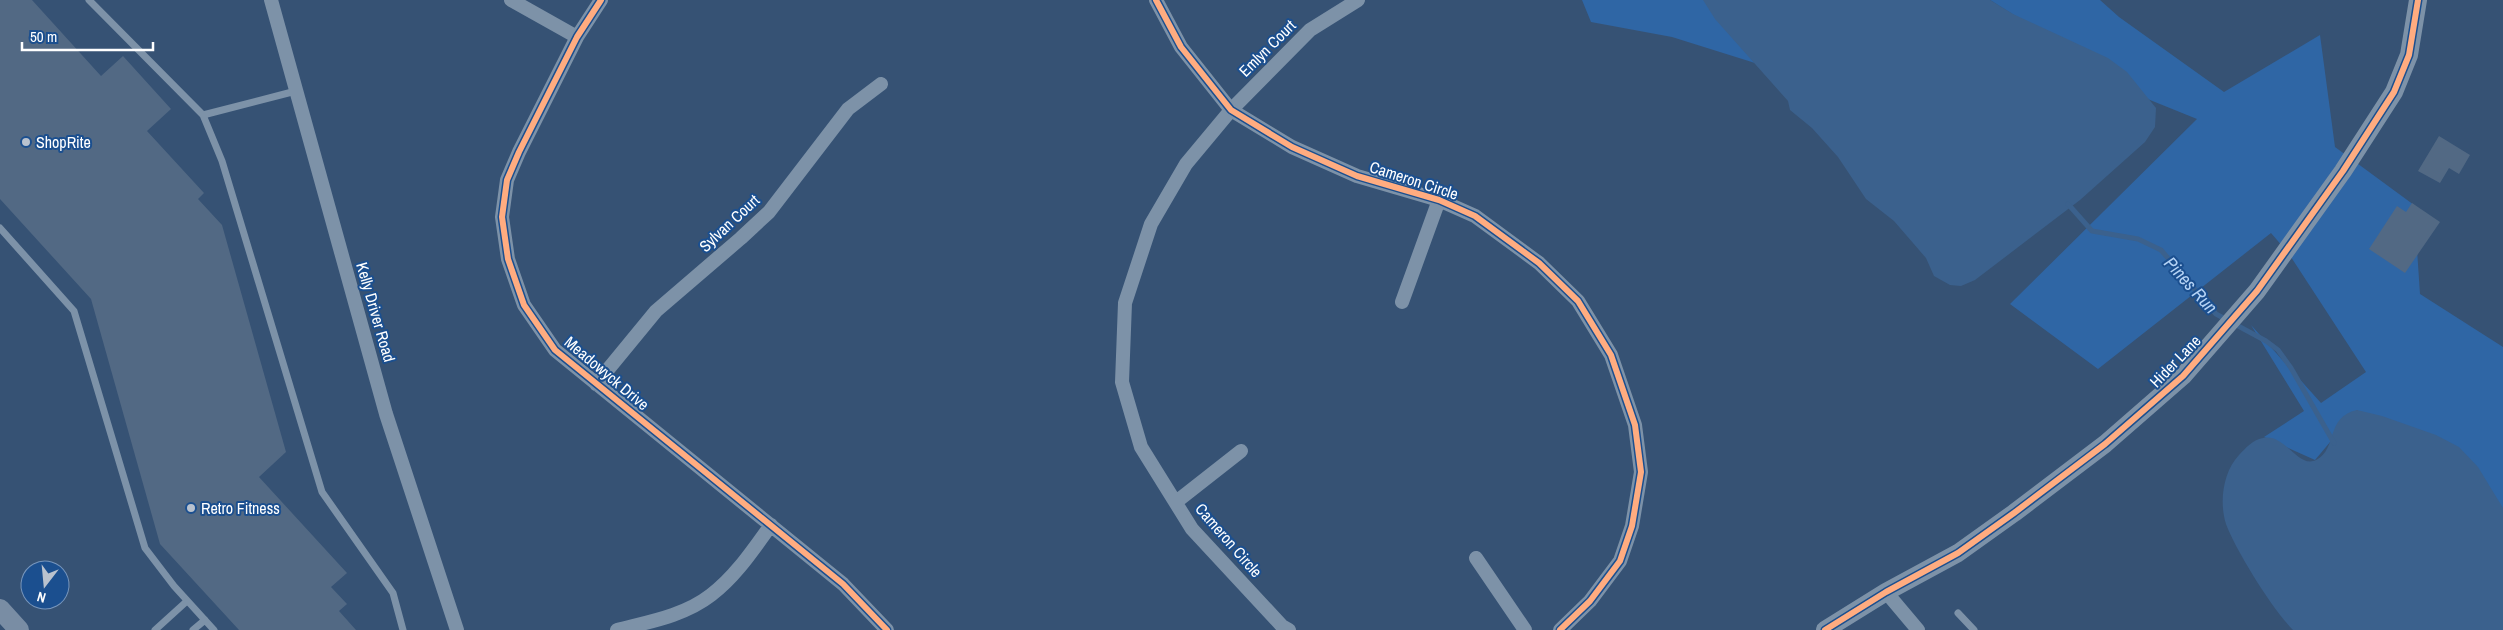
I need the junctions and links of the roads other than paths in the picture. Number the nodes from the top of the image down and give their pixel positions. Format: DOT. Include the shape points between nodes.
graph roads {
  1 [pos="89,0"];
  2 [pos="271,0"];
  3 [pos="511,0"];
  4 [pos="601,0"];
  5 [pos="1156,0"];
  6 [pos="1358,0"];
  7 [pos="2418,0"];
  8 [pos="577,37"];
  9 [pos="881,84"];
  10 [pos="296,91"];
  11 [pos="1231,110"];
  12 [pos="203,115"];
  13 [pos="1439,200"];
  14 [pos="0,228"];
  15 [pos="1402,302"];
  16 [pos="596,384"];
  17 [pos="1241,451"];
  18 [pos="1176,502"];
  19 [pos="771,525"];
  20 [pos="1476,558"];
  21 [pos="1886,592"];
  22 [pos="187,601"];
  23 [pos="0,609"];
  24 [pos="1958,613"];
  25 [pos="205,620"];
  26 [pos="20,630"];
  27 [pos="155,630"];
  28 [pos="193,630"];
  29 [pos="214,630"];
  30 [pos="403,630"];
  31 [pos="457,630"];
  32 [pos="617,630"];
  33 [pos="886,630"];
  34 [pos="1289,630"];
  35 [pos="1525,630"];
  36 [pos="1560,630"];
  37 [pos="1825,630"];
  38 [pos="1918,630"];
  39 [pos="1974,630"];
  1 -- 12 [label="lane"];
  2 -- 10 [label="street, Kelly Driver Road"];
  3 -- 8 [label="street"];
  4 -- 8 [label="street, Meadowyck Drive"];
  5 -- 11 [label="street, Cameron Circle" via="1181,47"];
  6 -- 11 [label="street, Emlyn Court" via="1310,30"];
  7 -- 21 [label="street, Hider Lane" via="2410,55 2394,92 2343,171 2257,291 2184,376 2105,444 2014,513 1958,553"];
  8 -- 16 [label="street, Meadowyck Drive" via="507,180 502,217 508,259 524,305 556,350"];
  9 -- 16 [label="street, Sylvan Court" via="848,109 769,212 656,311"];
  10 -- 12 [label="lane"];
  10 -- 31 [label="street, Kelly Driver Road" via="386,414"];
  11 -- 13 [label="street, Cameron Circle" via="1292,147 1357,176"];
  11 -- 18 [label="street, Cameron Circle" via="1186,164 1151,224 1125,303 1122,382 1142,447"];
  12 -- 30 [label="lane" via="222,161 322,492 393,593"];
  13 -- 15 [label="street"];
  13 -- 36 [label="street, Cameron Circle" via="1475,216 1504,237 1539,263 1578,302 1611,355 1635,425 1641,472 1632,526 1620,560 1590,601"];
  14 -- 22 [label="lane" via="74,311 145,548"];
  16 -- 19 [label="street, Meadowyck Drive"];
  17 -- 18 [label="street"];
  18 -- 34 [label="street, Cameron Circle" via="1192,529"];
  19 -- 32 [label="street" via="736,571 710,596 672,616"];
  19 -- 33 [label="street, Meadowyck Drive" via="843,584"];
  20 -- 35 [label="street"];
  21 -- 37 [label="street, Hider Lane"];
  21 -- 38 [label="street"];
  22 -- 25 [label="lane"];
  22 -- 27 [label="lane"];
  23 -- 26 [label="main road"];
  24 -- 39 [label="lane"];
  25 -- 28 [label="lane"];
  25 -- 29 [label="lane"];
}
